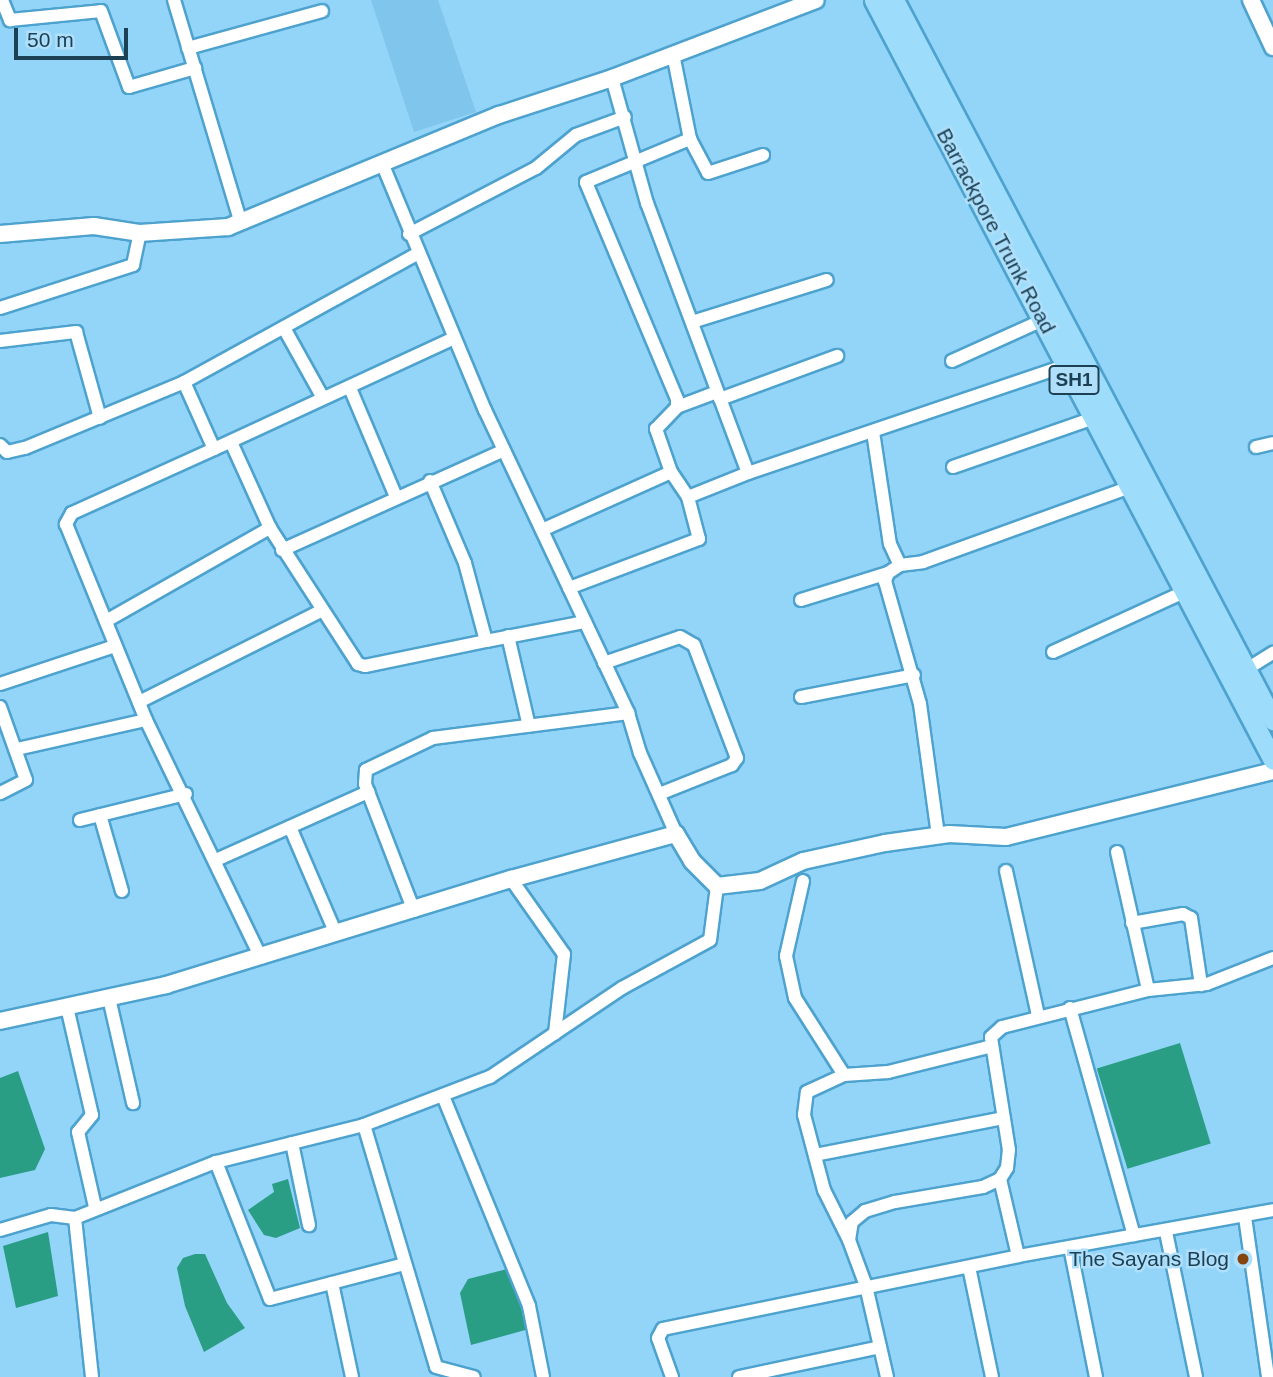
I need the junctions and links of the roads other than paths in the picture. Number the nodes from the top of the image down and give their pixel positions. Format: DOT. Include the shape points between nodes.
graph roads {
  1 [pos="2,0"];
  2 [pos="174,0"];
  3 [pos="816,0"];
  4 [pos="874,0"];
  5 [pos="894,0"];
  6 [pos="1251,0"];
  7 [pos="321,11"];
  8 [pos="1273,47"];
  9 [pos="188,48"];
  10 [pos="673,54"];
  11 [pos="195,68"];
  12 [pos="612,78"];
  13 [pos="625,117"];
  14 [pos="690,139"];
  15 [pos="763,155"];
  16 [pos="635,158"];
  17 [pos="382,163"];
  18 [pos="241,223"];
  19 [pos="140,233"];
  20 [pos="0,234"];
  21 [pos="409,234"];
  22 [pos="417,254"];
  23 [pos="827,280"];
  24 [pos="0,309"];
  25 [pos="1043,320"];
  26 [pos="692,322"];
  27 [pos="284,328"];
  28 [pos="454,338"];
  29 [pos="0,341"];
  30 [pos="837,356"];
  31 [pos="952,361"];
  32 [pos="1067,365"];
  33 [pos="184,382"];
  34 [pos="349,388"];
  35 [pos="719,396"];
  36 [pos="323,398"];
  37 [pos="677,407"];
  38 [pos="100,418"];
  39 [pos="1094,418"];
  40 [pos="873,432"];
  41 [pos="231,442"];
  42 [pos="1273,443"];
  43 [pos="0,445"];
  44 [pos="1256,447"];
  45 [pos="214,449"];
  46 [pos="504,450"];
  47 [pos="953,467"];
  48 [pos="671,472"];
  49 [pos="748,473"];
  50 [pos="430,481"];
  51 [pos="1130,488"];
  52 [pos="396,497"];
  53 [pos="688,497"];
  54 [pos="270,528"];
  55 [pos="542,530"];
  56 [pos="282,550"];
  57 [pos="900,565"];
  58 [pos="888,573"];
  59 [pos="569,588"];
  60 [pos="1184,592"];
  61 [pos="801,600"];
  62 [pos="321,611"];
  63 [pos="106,621"];
  64 [pos="585,622"];
  65 [pos="508,636"];
  66 [pos="486,641"];
  67 [pos="115,646"];
  68 [pos="1053,652"];
  69 [pos="1273,653"];
  70 [pos="604,663"];
  71 [pos="1247,669"];
  72 [pos="914,675"];
  73 [pos="0,684"];
  74 [pos="801,697"];
  75 [pos="139,702"];
  76 [pos="0,707"];
  77 [pos="628,713"];
  78 [pos="146,720"];
  79 [pos="1273,720"];
  80 [pos="529,726"];
  81 [pos="17,749"];
  82 [pos="1273,760"];
  83 [pos="1273,771"];
  84 [pos="368,792"];
  85 [pos="0,793"];
  86 [pos="186,794"];
  87 [pos="659,794"];
  88 [pos="100,815"];
  89 [pos="80,820"];
  90 [pos="290,827"];
  91 [pos="676,834"];
  92 [pos="938,835"];
  93 [pos="1117,852"];
  94 [pos="216,860"];
  95 [pos="1006,871"];
  96 [pos="511,879"];
  97 [pos="803,881"];
  98 [pos="717,886"];
  99 [pos="122,891"];
  100 [pos="414,911"];
  101 [pos="1132,923"];
  102 [pos="336,934"];
  103 [pos="261,958"];
  104 [pos="1273,958"];
  105 [pos="1201,985"];
  106 [pos="1148,990"];
  107 [pos="109,998"];
  108 [pos="67,1007"];
  109 [pos="1070,1008"];
  110 [pos="1038,1015"];
  111 [pos="0,1021"];
  112 [pos="555,1033"];
  113 [pos="992,1046"];
  114 [pos="844,1075"];
  115 [pos="443,1096"];
  116 [pos="132,1103"];
  117 [pos="1003,1118"];
  118 [pos="364,1125"];
  119 [pos="292,1143"];
  120 [pos="815,1155"];
  121 [pos="216,1162"];
  122 [pos="1000,1179"];
  123 [pos="96,1207"];
  124 [pos="1273,1210"];
  125 [pos="1245,1217"];
  126 [pos="75,1218"];
  127 [pos="309,1226"];
  128 [pos="0,1230"];
  129 [pos="1166,1232"];
  130 [pos="1133,1235"];
  131 [pos="849,1240"];
  132 [pos="1070,1247"];
  133 [pos="1018,1256"];
  134 [pos="404,1264"];
  135 [pos="969,1267"];
  136 [pos="332,1283"];
  137 [pos="866,1286"];
  138 [pos="880,1347"];
  139 [pos="92,1377"];
  140 [pos="352,1377"];
  141 [pos="474,1377"];
  142 [pos="543,1377"];
  143 [pos="672,1377"];
  144 [pos="739,1377"];
  145 [pos="887,1377"];
  146 [pos="992,1377"];
  147 [pos="1096,1377"];
  148 [pos="1196,1377"];
  149 [pos="1268,1377"];
  1 -- 11 [label="street" via="10,20 101,11 129,87"];
  2 -- 9 [label="street"];
  3 -- 10 [label="street"];
  4 -- 25 [label="main road, Barrackpore Trunk Road / SH1"];
  5 -- 71 [label="main road, Barrackpore Trunk Road / SH1"];
  6 -- 8 [label="street"];
  7 -- 9 [label="street"];
  9 -- 11 [label="street"];
  10 -- 12 [label="street"];
  10 -- 14 [label="street"];
  11 -- 18 [label="street"];
  12 -- 13 [label="street"];
  12 -- 17 [label="street" via="499,115"];
  13 -- 16 [label="street"];
  13 -- 21 [label="street" via="576,135 536,168"];
  14 -- 15 [label="street" via="708,173"];
  14 -- 16 [label="street"];
  16 -- 26 [label="street"];
  16 -- 37 [label="street" via="586,182"];
  17 -- 18 [label="street"];
  17 -- 21 [label="street"];
  18 -- 19 [label="street"];
  19 -- 20 [label="street" via="94,226"];
  19 -- 24 [label="street" via="133,265"];
  21 -- 22 [label="street"];
  22 -- 27 [label="street"];
  22 -- 28 [label="street"];
  23 -- 26 [label="street"];
  25 -- 31 [label="street"];
  25 -- 32 [label="main road, Barrackpore Trunk Road / SH1"];
  26 -- 35 [label="street"];
  27 -- 33 [label="street"];
  27 -- 36 [label="street"];
  28 -- 34 [label="street"];
  28 -- 46 [label="street"];
  29 -- 38 [label="street" via="76,332"];
  30 -- 35 [label="street"];
  32 -- 39 [label="main road, Barrackpore Trunk Road / SH1"];
  32 -- 40 [label="street"];
  33 -- 38 [label="street"];
  33 -- 45 [label="street"];
  34 -- 36 [label="street"];
  34 -- 52 [label="street"];
  35 -- 37 [label="street"];
  35 -- 49 [label="street"];
  36 -- 41 [label="street"];
  37 -- 48 [label="street" via="656,429"];
  38 -- 43 [label="street" via="25,448 4,451"];
  39 -- 47 [label="street"];
  39 -- 51 [label="main road, Barrackpore Trunk Road / SH1"];
  40 -- 49 [label="street"];
  40 -- 57 [label="street" via="890,544"];
  41 -- 45 [label="street"];
  41 -- 54 [label="street"];
  42 -- 44 [label="street"];
  45 -- 63 [label="street" via="68,517 66,524"];
  46 -- 50 [label="street"];
  46 -- 55 [label="street"];
  48 -- 53 [label="street"];
  48 -- 55 [label="street"];
  49 -- 53 [label="street"];
  50 -- 52 [label="street"];
  50 -- 66 [label="street" via="465,563"];
  51 -- 57 [label="street" via="923,562"];
  51 -- 60 [label="main road, Barrackpore Trunk Road / SH1"];
  52 -- 56 [label="street"];
  53 -- 59 [label="street" via="701,531 699,539"];
  54 -- 56 [label="street"];
  54 -- 63 [label="street"];
  55 -- 59 [label="street"];
  56 -- 62 [label="street"];
  57 -- 58 [label="street"];
  58 -- 61 [label="street"];
  58 -- 72 [label="street" via="888,590"];
  59 -- 64 [label="street"];
  60 -- 68 [label="street"];
  60 -- 82 [label="main road, Barrackpore Trunk Road / SH1"];
  62 -- 66 [label="street" via="361,666"];
  62 -- 75 [label="street"];
  63 -- 67 [label="street"];
  64 -- 65 [label="street"];
  64 -- 70 [label="street"];
  65 -- 66 [label="street"];
  65 -- 80 [label="street"];
  67 -- 73 [label="street"];
  67 -- 75 [label="street"];
  69 -- 71 [label="street"];
  70 -- 77 [label="street"];
  70 -- 87 [label="street" via="680,638 694,645 737,758 732,765"];
  71 -- 79 [label="main road, Barrackpore Trunk Road / SH1"];
  72 -- 74 [label="street"];
  72 -- 92 [label="street"];
  75 -- 78 [label="street"];
  76 -- 81 [label="street"];
  77 -- 80 [label="street"];
  77 -- 87 [label="street"];
  78 -- 81 [label="street"];
  78 -- 86 [label="street"];
  80 -- 84 [label="street" via="416,744 366,770"];
  81 -- 85 [label="street" via="26,780"];
  83 -- 92 [label="street" via="1006,837"];
  84 -- 90 [label="street"];
  84 -- 100 [label="street"];
  86 -- 88 [label="street"];
  86 -- 94 [label="street"];
  87 -- 91 [label="street"];
  88 -- 89 [label="street"];
  88 -- 99 [label="street"];
  90 -- 94 [label="street"];
  90 -- 102 [label="street"];
  91 -- 96 [label="street"];
  91 -- 98 [label="street" via="692,862"];
  92 -- 98 [label="street" via="803,861 760,881"];
  93 -- 101 [label="street"];
  94 -- 103 [label="street"];
  95 -- 110 [label="street"];
  96 -- 100 [label="street"];
  96 -- 112 [label="street" via="564,954"];
  97 -- 114 [label="street" via="786,956 795,998"];
  98 -- 112 [label="street" via="710,940 622,988"];
  100 -- 102 [label="street"];
  101 -- 105 [label="street" via="1183,914 1191,918"];
  101 -- 106 [label="street"];
  102 -- 103 [label="street"];
  103 -- 107 [label="street"];
  104 -- 105 [label="street"];
  105 -- 106 [label="street"];
  106 -- 109 [label="street"];
  107 -- 108 [label="street"];
  107 -- 116 [label="street"];
  108 -- 111 [label="street"];
  108 -- 123 [label="street" via="92,1115 78,1132"];
  109 -- 110 [label="street"];
  109 -- 130 [label="street"];
  110 -- 113 [label="street" via="1002,1027 991,1037"];
  112 -- 115 [label="street" via="490,1077"];
  113 -- 114 [label="street" via="888,1072"];
  113 -- 117 [label="street"];
  114 -- 120 [label="street" via="807,1092 804,1115"];
  115 -- 118 [label="street"];
  115 -- 142 [label="street" via="529,1306"];
  117 -- 120 [label="street"];
  117 -- 122 [label="street" via="1009,1150"];
  118 -- 119 [label="street"];
  118 -- 134 [label="street"];
  119 -- 121 [label="street"];
  119 -- 127 [label="street"];
  120 -- 131 [label="street" via="824,1190"];
  121 -- 123 [label="street"];
  121 -- 136 [label="street" via="269,1298"];
  122 -- 131 [label="street" via="983,1187 865,1211 852,1222"];
  122 -- 133 [label="street"];
  123 -- 126 [label="street"];
  124 -- 125 [label="street"];
  125 -- 129 [label="street"];
  125 -- 149 [label="street"];
  126 -- 128 [label="street" via="51,1216"];
  126 -- 139 [label="street"];
  129 -- 130 [label="street"];
  129 -- 148 [label="street"];
  130 -- 132 [label="street"];
  131 -- 137 [label="street"];
  132 -- 133 [label="street"];
  132 -- 147 [label="street"];
  133 -- 135 [label="street"];
  134 -- 136 [label="street"];
  134 -- 141 [label="street" via="436,1367"];
  135 -- 137 [label="street"];
  135 -- 146 [label="street"];
  136 -- 140 [label="street"];
  137 -- 138 [label="street"];
  137 -- 143 [label="street" via="663,1329 658,1338"];
  138 -- 144 [label="street"];
  138 -- 145 [label="street"];
}
